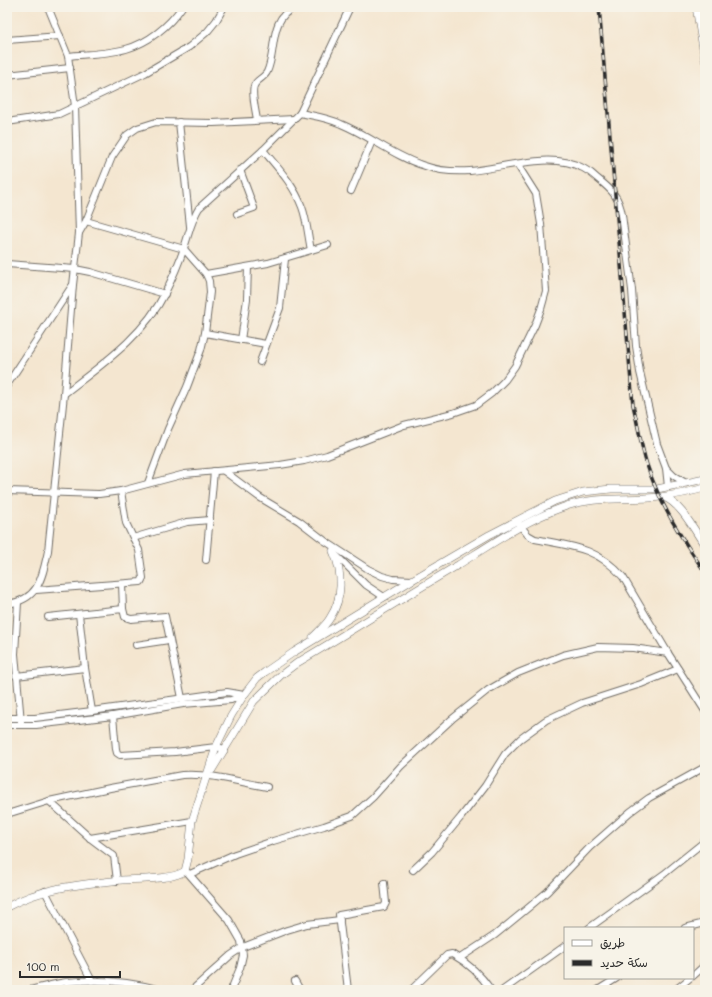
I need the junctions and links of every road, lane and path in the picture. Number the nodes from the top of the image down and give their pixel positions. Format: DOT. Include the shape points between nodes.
graph roads {
  1 [pos="48,7"];
  2 [pos="182,7"];
  3 [pos="224,7"];
  4 [pos="295,7"];
  5 [pos="350,7"];
  6 [pos="696,7"];
  7 [pos="702,24"];
  8 [pos="60,36"];
  9 [pos="7,40"];
  10 [pos="68,56"];
  11 [pos="705,60"];
  12 [pos="70,68"];
  13 [pos="7,75"];
  14 [pos="75,106"];
  15 [pos="300,113"];
  16 [pos="294,119"];
  17 [pos="257,120"];
  18 [pos="7,122"];
  19 [pos="180,122"];
  20 [pos="372,141"];
  21 [pos="263,150"];
  22 [pos="517,164"];
  23 [pos="240,170"];
  24 [pos="351,191"];
  25 [pos="237,214"];
  26 [pos="86,221"];
  27 [pos="190,227"];
  28 [pos="79,232"];
  29 [pos="328,245"];
  30 [pos="184,249"];
  31 [pos="311,250"];
  32 [pos="285,259"];
  33 [pos="7,264"];
  34 [pos="248,267"];
  35 [pos="75,269"];
  36 [pos="206,274"];
  37 [pos="73,285"];
  38 [pos="165,294"];
  39 [pos="205,333"];
  40 [pos="241,340"];
  41 [pos="266,344"];
  42 [pos="260,362"];
  43 [pos="7,385"];
  44 [pos="64,394"];
  45 [pos="666,468"];
  46 [pos="214,471"];
  47 [pos="224,471"];
  48 [pos="705,479"];
  49 [pos="148,483"];
  50 [pos="686,483"];
  51 [pos="668,487"];
  52 [pos="658,488"];
  53 [pos="705,488"];
  54 [pos="7,491"];
  55 [pos="121,491"];
  56 [pos="53,492"];
  57 [pos="682,494"];
  58 [pos="661,497"];
  59 [pos="679,508"];
  60 [pos="210,520"];
  61 [pos="516,520"];
  62 [pos="521,527"];
  63 [pos="133,538"];
  64 [pos="325,541"];
  65 [pos="705,546"];
  66 [pos="333,551"];
  67 [pos="206,560"];
  68 [pos="412,580"];
  69 [pos="122,584"];
  70 [pos="36,590"];
  71 [pos="384,597"];
  72 [pos="18,602"];
  73 [pos="7,604"];
  74 [pos="394,604"];
  75 [pos="123,609"];
  76 [pos="79,614"];
  77 [pos="48,617"];
  78 [pos="169,640"];
  79 [pos="307,644"];
  80 [pos="136,645"];
  81 [pos="668,653"];
  82 [pos="85,668"];
  83 [pos="678,669"];
  84 [pos="16,676"];
  85 [pos="244,695"];
  86 [pos="182,698"];
  87 [pos="254,701"];
  88 [pos="92,711"];
  89 [pos="705,711"];
  90 [pos="113,716"];
  91 [pos="7,718"];
  92 [pos="21,718"];
  93 [pos="7,725"];
  94 [pos="21,726"];
  95 [pos="216,747"];
  96 [pos="225,749"];
  97 [pos="705,767"];
  98 [pos="208,776"];
  99 [pos="267,787"];
  100 [pos="49,801"];
  101 [pos="7,814"];
  102 [pos="192,821"];
  103 [pos="90,838"];
  104 [pos="705,841"];
  105 [pos="413,870"];
  106 [pos="188,873"];
  107 [pos="117,881"];
  108 [pos="384,883"];
  109 [pos="45,891"];
  110 [pos="7,907"];
  111 [pos="340,920"];
  112 [pos="705,922"];
  113 [pos="590,927"];
  114 [pos="688,927"];
  115 [pos="243,947"];
  116 [pos="564,947"];
  117 [pos="460,958"];
  118 [pos="705,965"];
  119 [pos="694,975"];
  120 [pos="615,979"];
  121 [pos="689,979"];
  122 [pos="92,981"];
  123 [pos="295,981"];
  124 [pos="129,987"];
  125 [pos="30,990"];
  126 [pos="162,990"];
  127 [pos="192,990"];
  128 [pos="230,990"];
  129 [pos="300,990"];
  130 [pos="348,990"];
  131 [pos="412,990"];
  132 [pos="491,990"];
  133 [pos="503,990"];
  134 [pos="598,990"];
  135 [pos="675,990"];
  1 -- 8 [label="street"];
  2 -- 10 [label="street" via="163,28 136,45 125,49"];
  3 -- 14 [label="street" via="207,32 189,48 145,73"];
  4 -- 17 [label="street" via="281,17 267,73 254,86"];
  5 -- 15 [label="street"];
  6 -- 7 [label="street"];
  7 -- 11 [label="street"];
  8 -- 9 [label="street"];
  8 -- 10 [label="street"];
  10 -- 12 [label="street"];
  12 -- 13 [label="street"];
  12 -- 14 [label="street"];
  14 -- 18 [label="street" via="55,115"];
  14 -- 28 [label="street"];
  15 -- 16 [label="street"];
  15 -- 20 [label="street" via="340,123"];
  16 -- 17 [label="street"];
  16 -- 21 [label="street"];
  17 -- 19 [label="street"];
  19 -- 26 [label="street" via="148,123 127,135 107,168"];
  19 -- 27 [label="street"];
  20 -- 22 [label="street" via="424,166 440,170 470,171"];
  20 -- 24 [label="street"];
  21 -- 23 [label="street"];
  21 -- 31 [label="street" via="297,196"];
  22 -- 45 [label="street" via="543,161 573,164 600,180 615,194 620,203 640,372 657,444"];
  22 -- 47 [label="street" via="536,194 546,291 536,325 505,380 476,404 453,413 404,425 326,455 280,465"];
  23 -- 25 [label="street" via="254,208"];
  23 -- 27 [label="street" via="199,208"];
  26 -- 28 [label="street"];
  26 -- 30 [label="street"];
  27 -- 30 [label="street"];
  28 -- 35 [label="street"];
  29 -- 31 [label="street"];
  30 -- 36 [label="street"];
  30 -- 38 [label="street"];
  31 -- 32 [label="street"];
  32 -- 34 [label="street"];
  32 -- 41 [label="street" via="281,305"];
  33 -- 35 [label="street"];
  34 -- 36 [label="street"];
  34 -- 40 [label="street" via="247,299"];
  35 -- 37 [label="street"];
  35 -- 38 [label="street"];
  36 -- 39 [label="street" via="210,292"];
  37 -- 43 [label="street"];
  37 -- 44 [label="street"];
  38 -- 44 [label="street" via="148,322 135,336"];
  39 -- 40 [label="street"];
  39 -- 49 [label="street" via="196,364"];
  40 -- 41 [label="street"];
  41 -- 42 [label="street"];
  44 -- 56 [label="street"];
  45 -- 50 [label="street"];
  45 -- 51 [label="street"];
  46 -- 47 [label="street"];
  46 -- 49 [label="street" via="185,474"];
  46 -- 60 [label="street"];
  47 -- 64 [label="street"];
  48 -- 50 [label="street"];
  49 -- 55 [label="street"];
  50 -- 51 [label="street"];
  51 -- 52 [label="street"];
  52 -- 58 [label="street"];
  52 -- 61 [label="street" via="583,492 555,501"];
  53 -- 57 [label="street"];
  54 -- 56 [label="street"];
  55 -- 56 [label="street" via="99,494"];
  55 -- 63 [label="street" via="126,523"];
  56 -- 70 [label="street" via="48,551"];
  57 -- 58 [label="street"];
  57 -- 59 [label="street"];
  58 -- 59 [label="street"];
  58 -- 62 [label="street" via="609,498 577,503 550,512"];
  59 -- 65 [label="street"];
  60 -- 63 [label="street" via="187,522"];
  60 -- 67 [label="street"];
  61 -- 62 [label="street"];
  61 -- 68 [label="street"];
  62 -- 74 [label="street"];
  62 -- 81 [label="street" via="535,539 595,553 616,569 623,576"];
  63 -- 69 [label="street" via="139,550 143,578 139,584"];
  64 -- 66 [label="street"];
  64 -- 68 [label="street" via="382,576"];
  66 -- 71 [label="street" via="366,585"];
  66 -- 79 [label="street" via="339,569 340,586 336,608 330,620"];
  68 -- 71 [label="street"];
  69 -- 70 [label="street"];
  69 -- 75 [label="street"];
  70 -- 72 [label="street"];
  71 -- 74 [label="street"];
  71 -- 79 [label="street"];
  72 -- 73 [label="street"];
  72 -- 84 [label="street"];
  74 -- 87 [label="street" via="297,663"];
  75 -- 76 [label="street"];
  75 -- 78 [label="street" via="125,617 131,619 165,616"];
  76 -- 77 [label="street"];
  76 -- 82 [label="street"];
  78 -- 80 [label="street"];
  78 -- 86 [label="street"];
  79 -- 85 [label="street" via="264,672"];
  81 -- 83 [label="street"];
  81 -- 106 [label="street" via="598,647 563,655 518,673 488,690 452,719 352,816 235,854"];
  82 -- 84 [label="street"];
  82 -- 88 [label="street"];
  83 -- 89 [label="street"];
  83 -- 105 [label="street" via="626,690 582,703 546,720 530,731 505,754 462,817"];
  84 -- 92 [label="street"];
  85 -- 86 [label="street" via="227,692"];
  85 -- 87 [label="street"];
  85 -- 90 [label="street" via="231,700 183,704"];
  85 -- 95 [label="street"];
  86 -- 88 [label="street"];
  87 -- 96 [label="street"];
  88 -- 92 [label="street"];
  90 -- 94 [label="street"];
  90 -- 95 [label="street" via="116,749 120,755"];
  91 -- 92 [label="street"];
  92 -- 94 [label="street"];
  93 -- 94 [label="street"];
  95 -- 96 [label="street"];
  95 -- 98 [label="street"];
  96 -- 98 [label="street"];
  97 -- 117 [label="street" via="649,798 630,812 528,908 496,935"];
  98 -- 99 [label="street"];
  98 -- 100 [label="street" via="167,777"];
  98 -- 102 [label="street"];
  100 -- 101 [label="street"];
  100 -- 103 [label="street"];
  102 -- 103 [label="street"];
  102 -- 106 [label="street"];
  103 -- 107 [label="street" via="114,856"];
  104 -- 113 [label="street"];
  106 -- 107 [label="street"];
  106 -- 115 [label="street" via="229,920"];
  107 -- 109 [label="street"];
  108 -- 111 [label="street" via="384,907 340,914"];
  109 -- 110 [label="street"];
  109 -- 122 [label="street"];
  111 -- 115 [label="street" via="307,924"];
  111 -- 130 [label="street"];
  112 -- 114 [label="street"];
  115 -- 127 [label="street" via="230,955"];
  115 -- 128 [label="street" via="240,968"];
  116 -- 133 [label="street"];
  117 -- 131 [label="street" via="448,954"];
  117 -- 132 [label="street"];
  118 -- 119 [label="street"];
  120 -- 134 [label="street"];
  121 -- 135 [label="street"];
  122 -- 124 [label="street"];
  122 -- 125 [label="street" via="66,982"];
  123 -- 129 [label="street"];
  124 -- 126 [label="street"];
}
